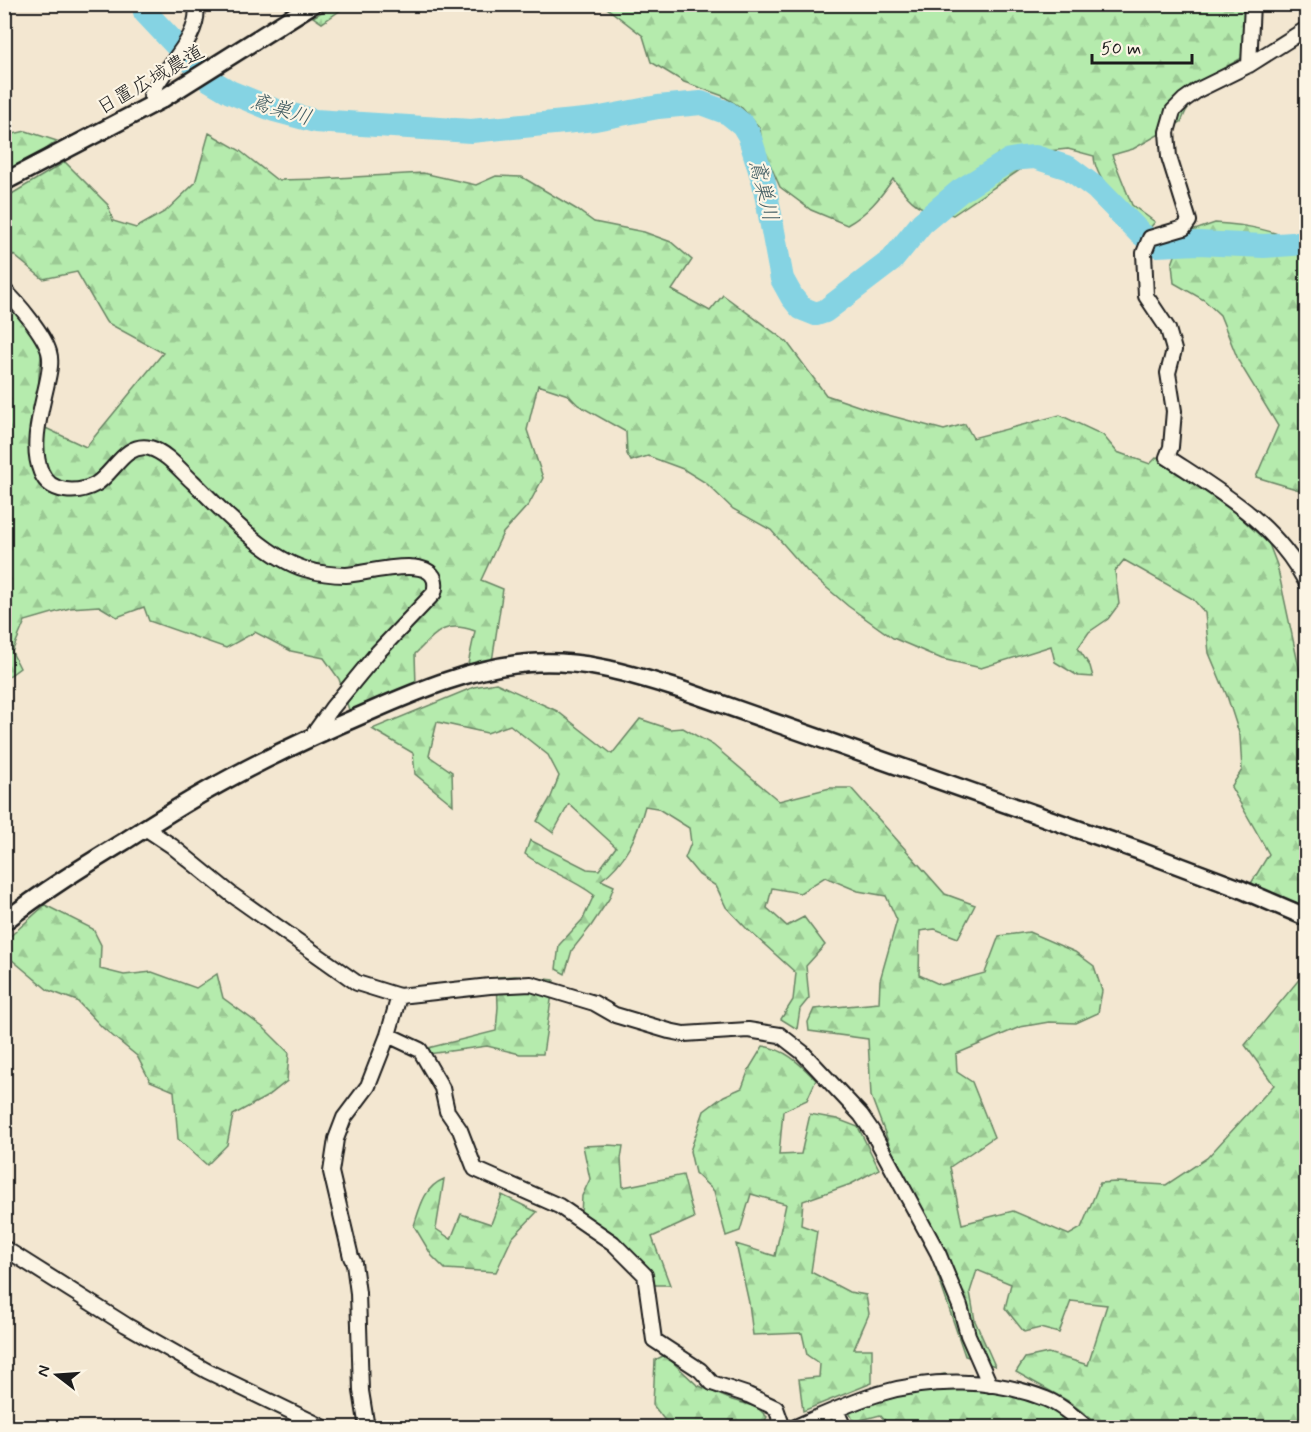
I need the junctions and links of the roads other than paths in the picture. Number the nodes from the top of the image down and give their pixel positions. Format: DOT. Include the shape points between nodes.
graph roads {
  1 [pos="196,4"];
  2 [pos="313,4"];
  3 [pos="1252,4"];
  4 [pos="1306,29"];
  5 [pos="1249,65"];
  6 [pos="159,101"];
  7 [pos="4,182"];
  8 [pos="4,290"];
  9 [pos="1306,582"];
  10 [pos="312,736"];
  11 [pos="145,828"];
  12 [pos="1306,917"];
  13 [pos="4,922"];
  14 [pos="399,996"];
  15 [pos="388,1035"];
  16 [pos="4,1248"];
  17 [pos="990,1385"];
  18 [pos="836,1410"];
  19 [pos="325,1428"];
  20 [pos="367,1428"];
  21 [pos="783,1428"];
  22 [pos="793,1428"];
  23 [pos="844,1428"];
  24 [pos="1088,1428"];
  1 -- 6 [label="street" via="198,15 191,33 151,95"];
  2 -- 6 [label="street, 日置広域農道"];
  3 -- 5 [label="street"];
  4 -- 5 [label="street"];
  5 -- 9 [label="street" via="1198,90 1173,111 1167,132 1169,157 1189,221 1184,228 1150,238 1144,253 1146,296 1168,329 1174,350 1168,373 1174,411 1167,457 1244,507 1294,560"];
  6 -- 7 [label="street, 日置広域農道"];
  8 -- 10 [label="street" via="30,320 49,351 51,363 37,430 41,472 49,484 64,491 85,489 104,478 134,448 144,447 168,458 237,523 292,565 330,574 408,567 432,574 434,592 378,652"];
  10 -- 11 [label="street" via="209,789"];
  10 -- 12 [label="street" via="424,689 481,672 527,663 573,663 613,669 1140,850"];
  11 -- 13 [label="street"];
  11 -- 14 [label="street" via="357,983"];
  14 -- 15 [label="street"];
  14 -- 17 [label="street" via="531,984 669,1032 748,1030 780,1035 802,1052 872,1131 938,1252"];
  15 -- 20 [label="street" via="368,1086 344,1118 331,1172 354,1263 361,1391"];
  15 -- 21 [label="street" via="420,1050 442,1088 447,1111 460,1130 475,1169 559,1206 613,1243 645,1275 654,1340 700,1370 712,1383 776,1408"];
  16 -- 19 [label="street" via="207,1371"];
  17 -- 18 [label="street" via="909,1386"];
  17 -- 24 [label="street" via="1047,1399"];
  18 -- 22 [label="street"];
  18 -- 23 [label="street"];
}
